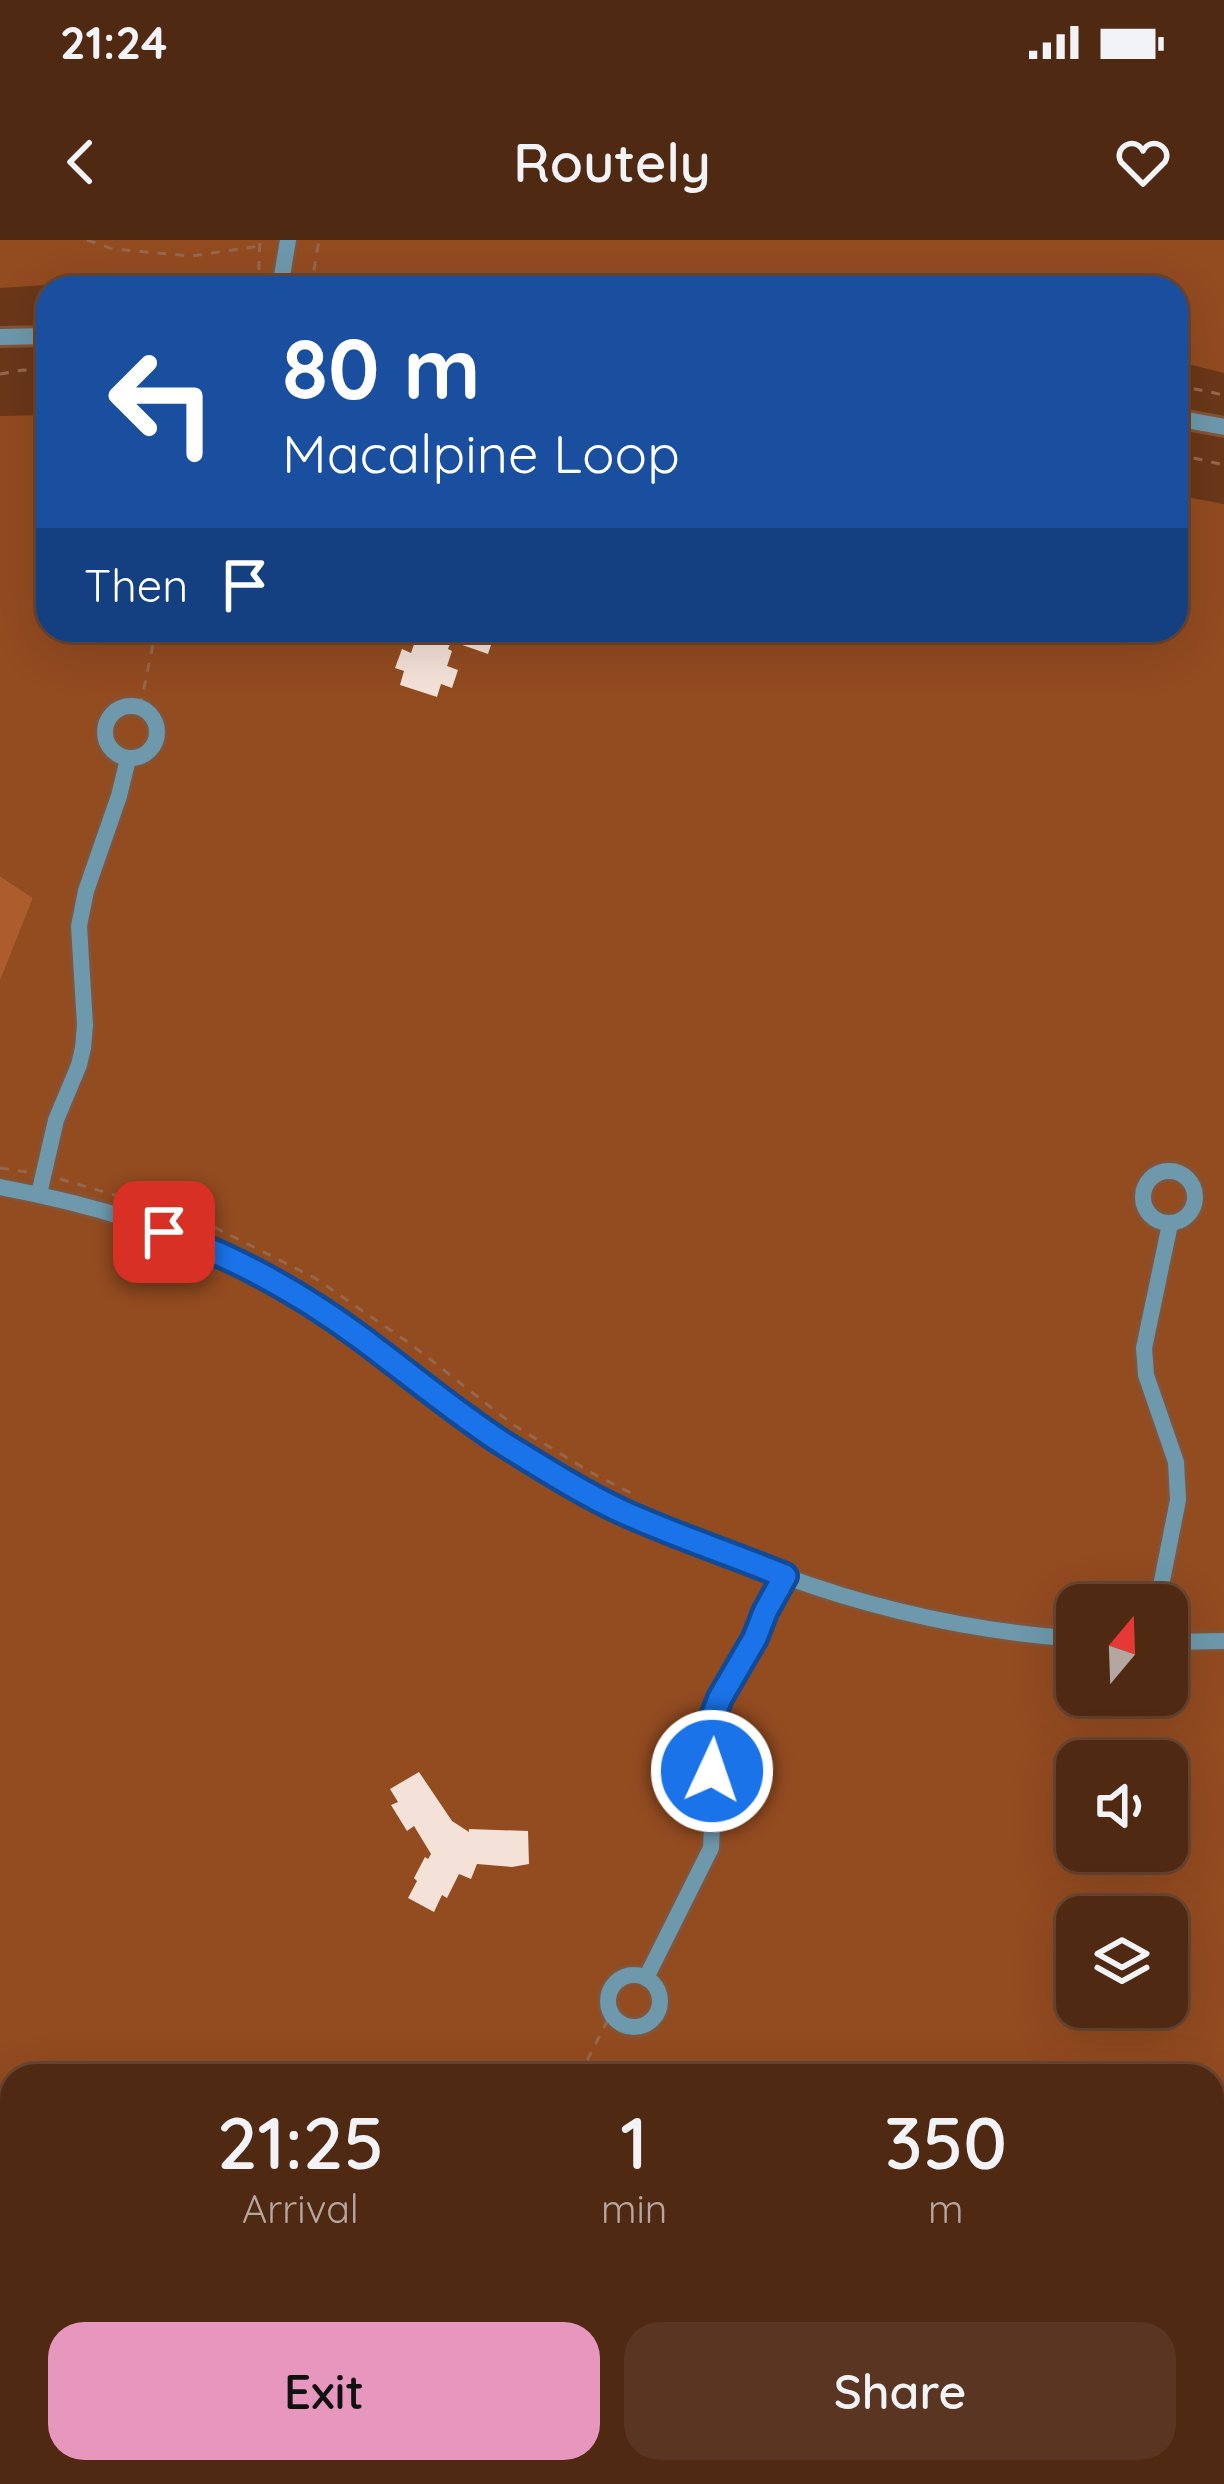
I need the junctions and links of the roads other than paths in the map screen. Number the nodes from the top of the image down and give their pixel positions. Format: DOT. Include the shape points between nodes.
graph roads {
  1 [pos="288,240"];
  2 [pos="282,276"];
  3 [pos="36,336"];
  4 [pos="0,337"];
  5 [pos="1188,420"];
  6 [pos="1224,427"];
  7 [pos="128,759"];
  8 [pos="0,1187"];
  9 [pos="39,1194"];
  10 [pos="1170,1224"];
  11 [pos="785,1576"];
  12 [pos="1161,1584"];
  13 [pos="1056,1636"];
  14 [pos="1224,1641"];
  15 [pos="1188,1642"];
  16 [pos="646,1978"];
  1 -- 2 [label="street"];
  3 -- 4 [label="street"];
  5 -- 6 [label="street"];
  7 -- 7 [label="street" via="156,741 154,719 140,707 118,709 106,725 108,746"];
  7 -- 9 [label="street" via="86,890 79,926 83,1048"];
  8 -- 9 [label="street"];
  9 -- 11 [label="street" via="197,1244 280,1284 563,1480"];
  10 -- 12 [label="street" via="1144,1348 1176,1462 1178,1500"];
  11 -- 13 [label="street" via="890,1608"];
  11 -- 16 [label="street" via="710,1724 710,1849"];
  14 -- 15 [label="street"];
  16 -- 16 [label="street" via="657,1987 660,2009 644,2025 620,2023 611,2014 614,1984 633,1974"];
}
